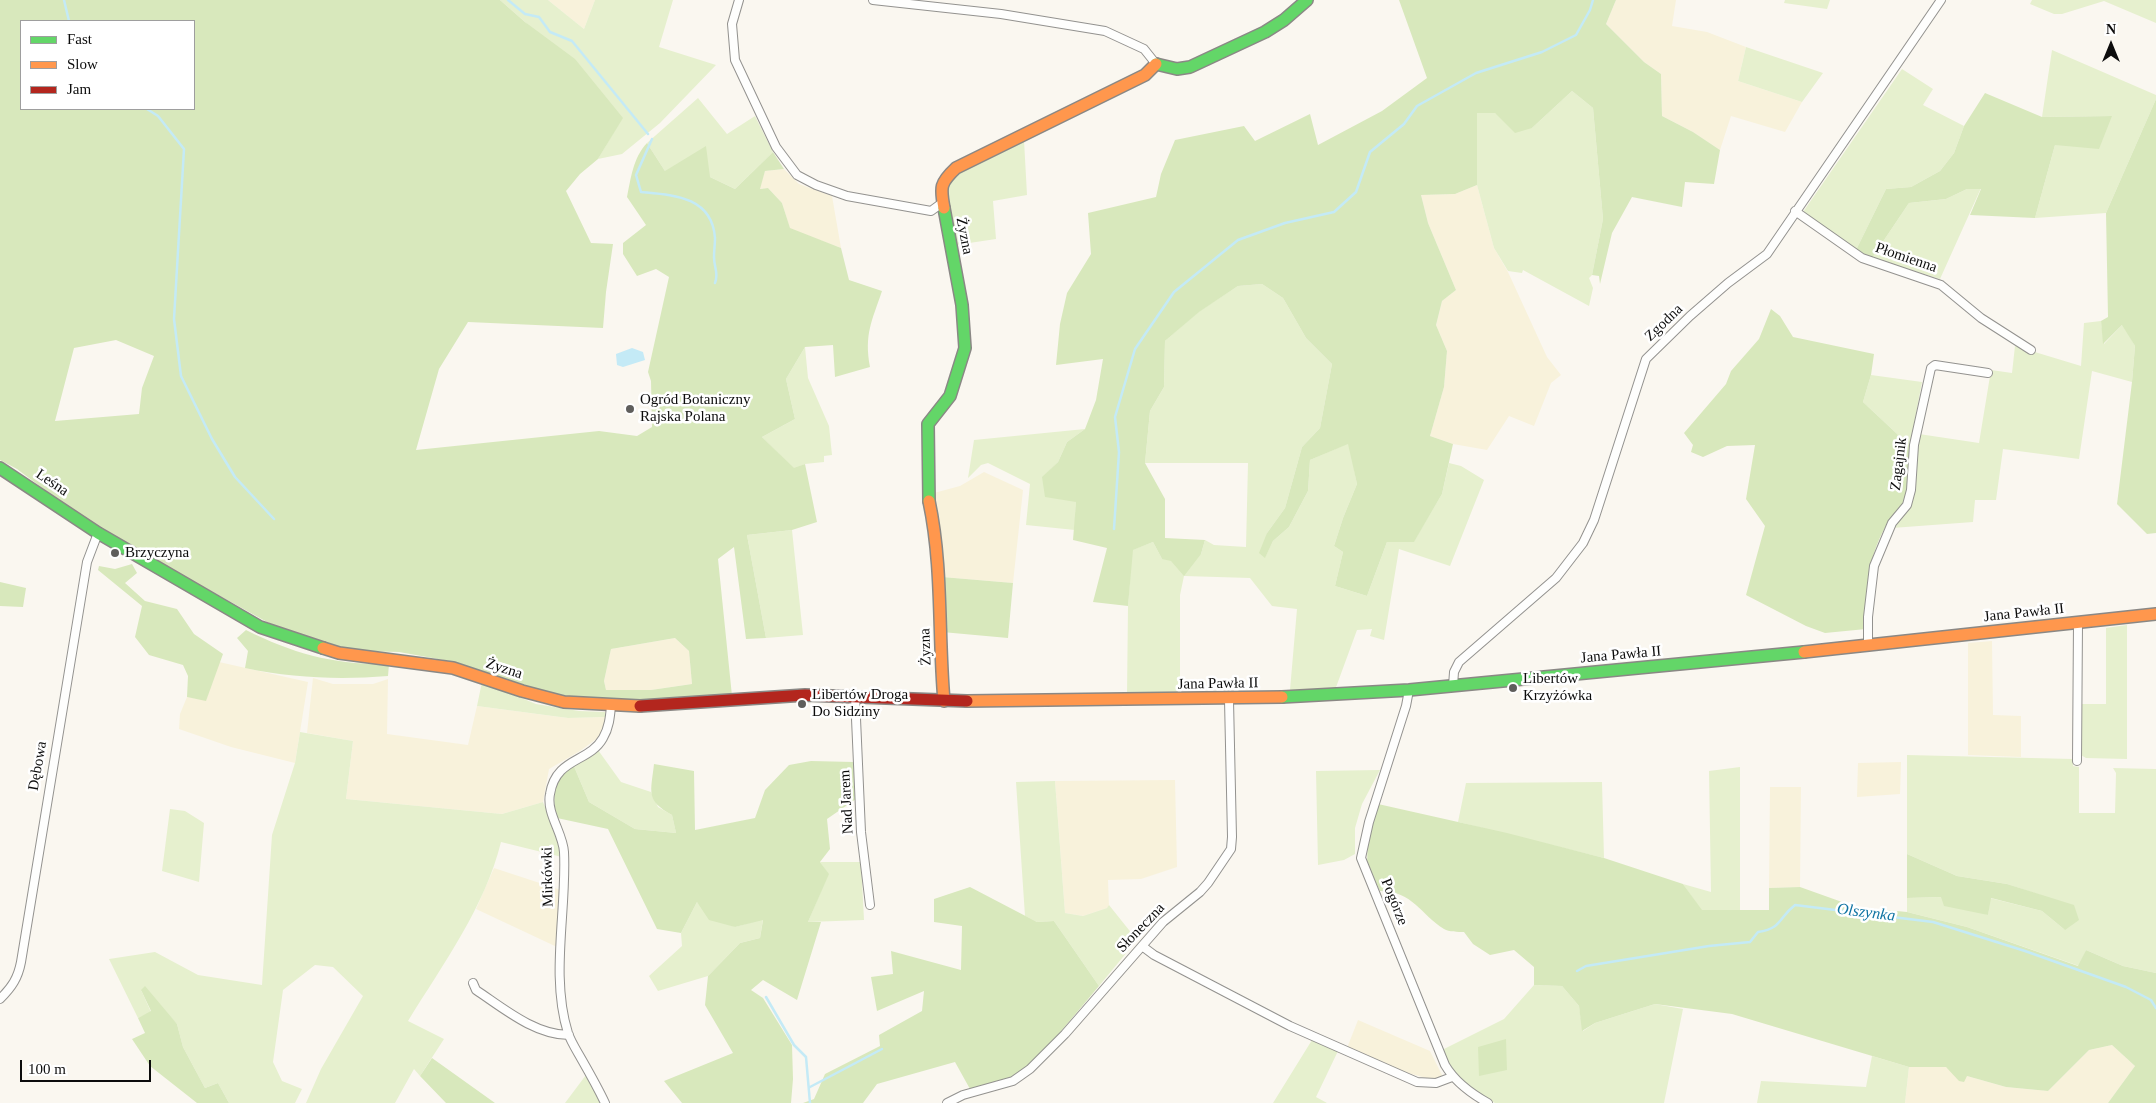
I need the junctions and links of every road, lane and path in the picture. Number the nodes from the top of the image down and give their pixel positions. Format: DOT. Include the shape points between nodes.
graph roads {
  1 [pos="739,0"];
  2 [pos="874,0"];
  3 [pos="1307,0"];
  4 [pos="1941,0"];
  5 [pos="1156,64"];
  6 [pos="942,203"];
  7 [pos="1795,211"];
  8 [pos="2032,350"];
  9 [pos="1988,373"];
  10 [pos="0,468"];
  11 [pos="86,525"];
  12 [pos="98,533"];
  13 [pos="2156,614"];
  14 [pos="2078,623"];
  15 [pos="1868,644"];
  16 [pos="1454,686"];
  17 [pos="1409,690"];
  18 [pos="855,696"];
  19 [pos="1229,700"];
  20 [pos="944,701"];
  21 [pos="1087,701"];
  22 [pos="611,706"];
  23 [pos="2077,761"];
  24 [pos="870,906"];
  25 [pos="1142,946"];
  26 [pos="473,982"];
  27 [pos="0,999"];
  28 [pos="569,1035"];
  29 [pos="1452,1077"];
  30 [pos="605,1103"];
  31 [pos="947,1103"];
  32 [pos="1488,1103"];
  1 -- 6 [label="street" via="732,24 735,60 776,147 797,175 816,186 857,198 931,211"];
  2 -- 5 [label="street" via="1001,14 1105,31 1144,49"];
  3 -- 5 [label="street" via="1265,32 1190,68 1177,69"];
  4 -- 7 [label="street, Zgodna"];
  5 -- 6 [label="street, Żyzna" via="1145,75 956,168 944,178 940,190"];
  6 -- 20 [label="street, Żyzna" via="962,305 965,348 950,396 928,424 929,500 935,529"];
  7 -- 8 [label="street, Płomienna" via="1862,258 1941,285 1981,318"];
  7 -- 16 [label="street, Zgodna" via="1767,254 1690,316 1646,359 1594,520 1583,543 1556,578 1459,662 1454,672"];
  9 -- 15 [label="street, Zagajnik" via="1935,365 1931,368 1914,445 1907,505 1892,523 1874,566"];
  10 -- 11 [label="street, Leśna"];
  11 -- 12 [label="street, Żyzna"];
  12 -- 22 [label="street, Żyzna" via="277,634 339,654 452,668 522,692 564,702"];
  12 -- 27 [label="street, Dębowa" via="87,562 22,962 12,987"];
  13 -- 14 [label="street, Jana Pawła II"];
  14 -- 15 [label="street, Jana Pawła II"];
  14 -- 23 [label="street"];
  15 -- 16 [label="street, Jana Pawła II"];
  16 -- 17 [label="street, Jana Pawła II"];
  17 -- 19 [label="street, Jana Pawła II"];
  17 -- 29 [label="street, Pogórze" via="1361,858"];
  18 -- 20 [label="street, Żyzna"];
  18 -- 22 [label="street, Żyzna" via="805,695"];
  18 -- 24 [label="street, Nad Jarem" via="861,832"];
  19 -- 21 [label="street, Jana Pawła II"];
  19 -- 25 [label="street, Słoneczna" via="1231,849 1200,892 1164,922"];
  20 -- 21 [label="street, Żyzna"];
  22 -- 28 [label="street, Mirkówki" via="609,724 602,740 594,749 558,772 550,794 564,849 561,994"];
  25 -- 29 [label="street" via="1154,956 1290,1026 1417,1082 1436,1083"];
  25 -- 31 [label="street, Słoneczna" via="1065,1034 1021,1077 963,1094"];
  26 -- 28 [label="street" via="476,990 515,1016 554,1035"];
  28 -- 30 [label="street, Mirkówki"];
  29 -- 32 [label="street"];
}
